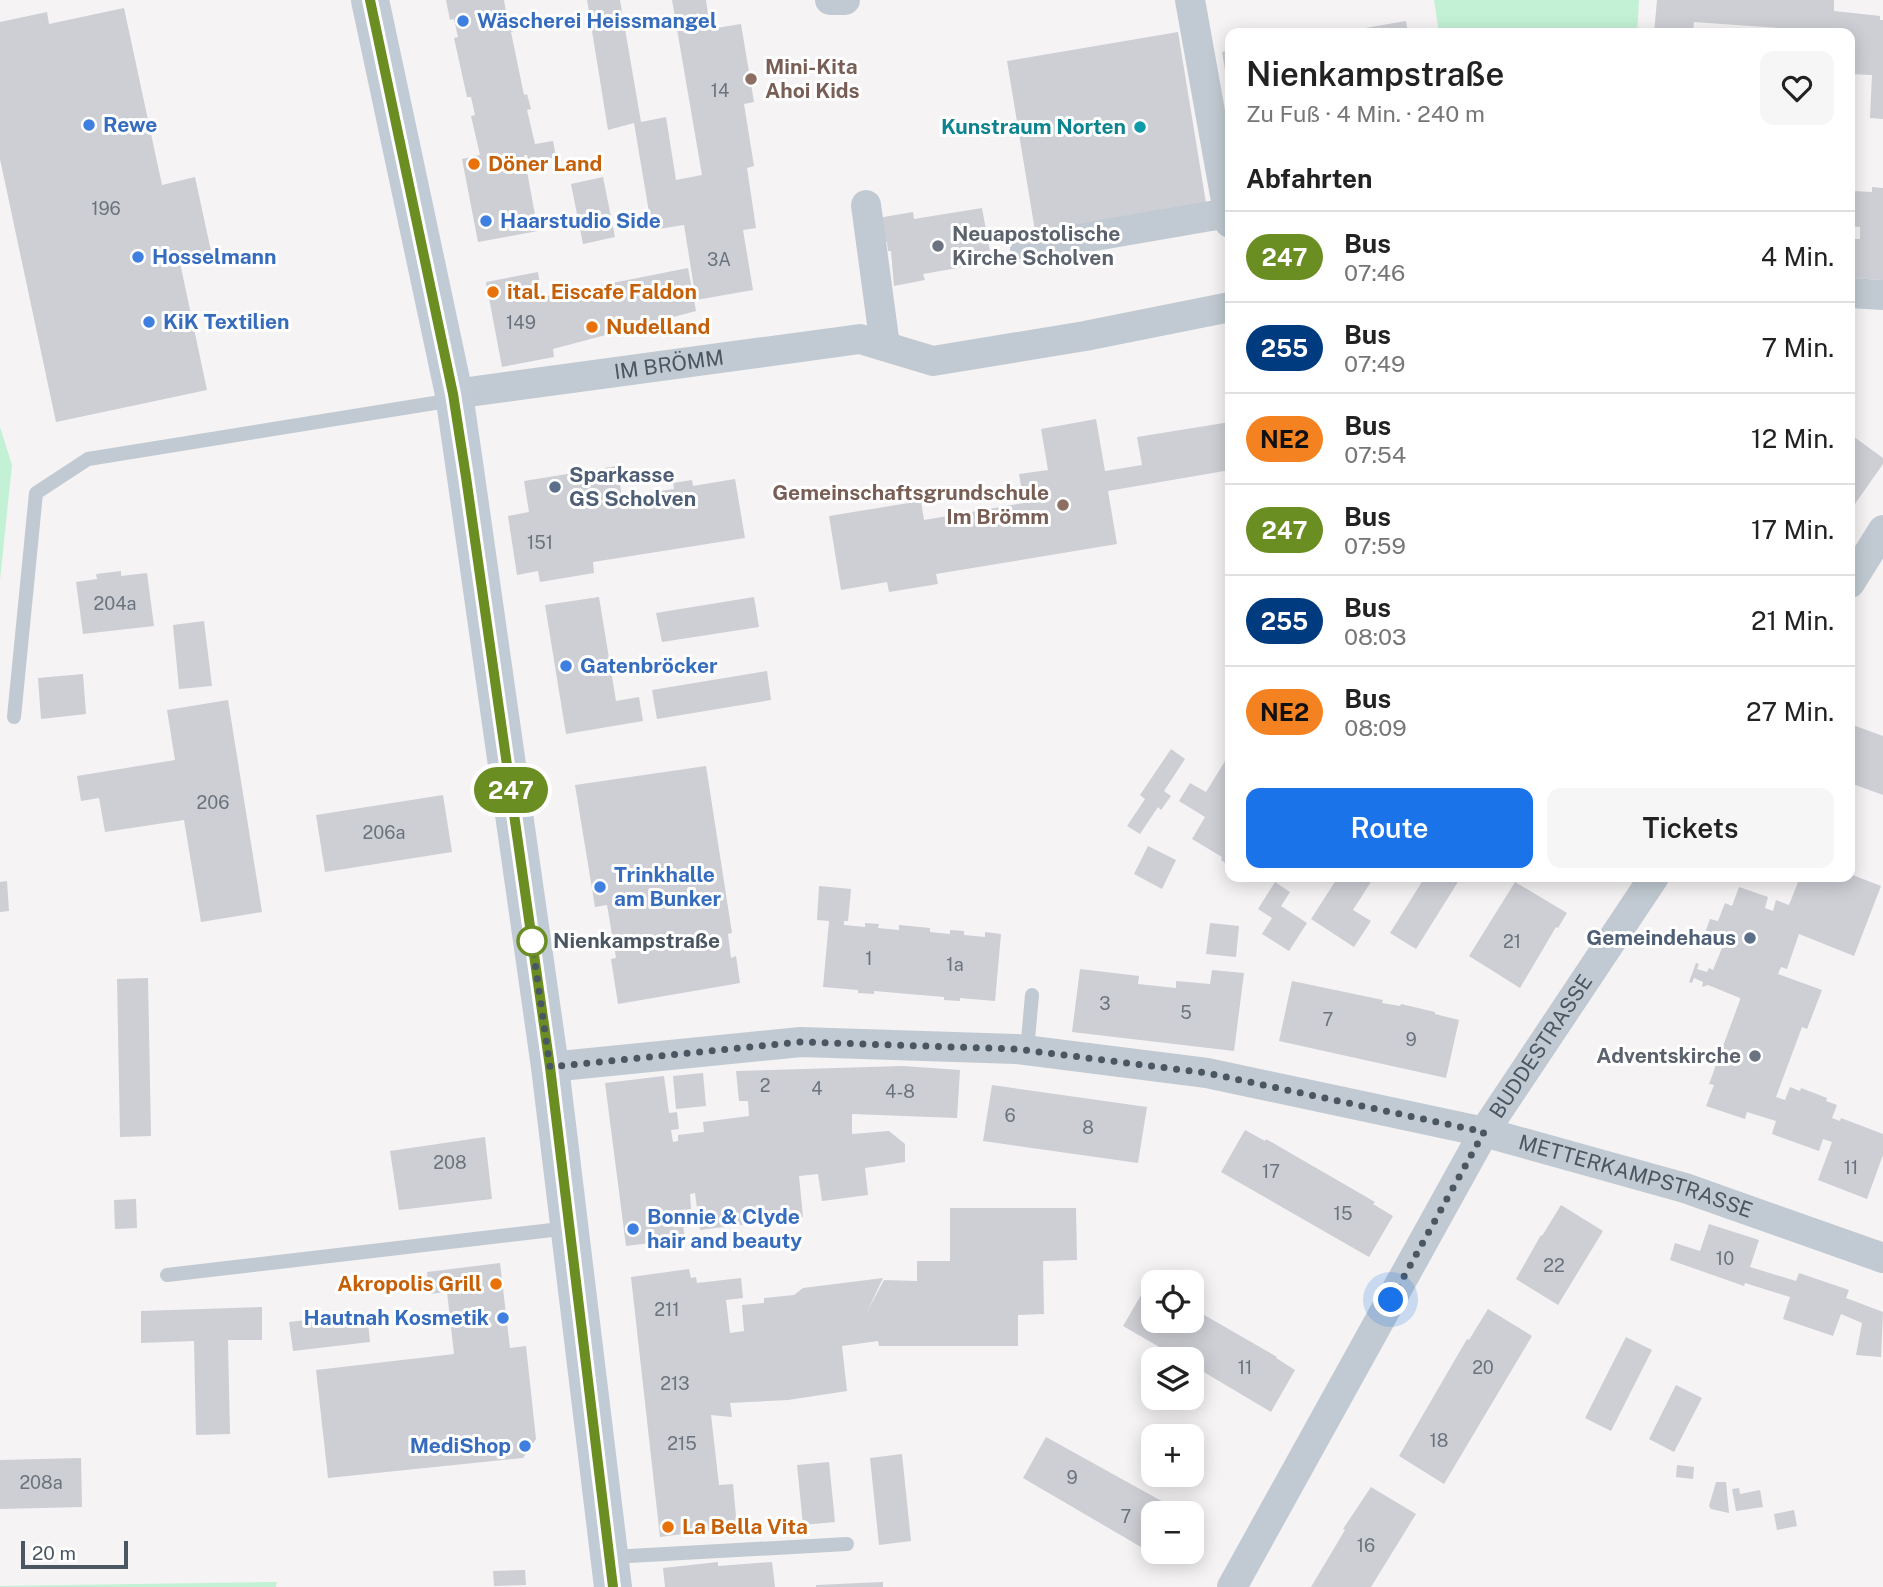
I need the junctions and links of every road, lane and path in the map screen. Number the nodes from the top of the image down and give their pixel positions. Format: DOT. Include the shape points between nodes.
graph roads {
  1 [pos="370,0"];
  2 [pos="830,0"];
  3 [pos="845,0"];
  4 [pos="1190,0"];
  5 [pos="1225,196"];
  6 [pos="866,205"];
  7 [pos="1225,219"];
  8 [pos="1025,248"];
  9 [pos="1855,293"];
  10 [pos="1883,295"];
  11 [pos="1225,308"];
  12 [pos="885,346"];
  13 [pos="454,397"];
  14 [pos="1883,530"];
  15 [pos="1855,575"];
  16 [pos="14,717"];
  17 [pos="1651,882"];
  18 [pos="1032,995"];
  19 [pos="1027,1051"];
  20 [pos="550,1067"];
  21 [pos="1484,1132"];
  22 [pos="571,1228"];
  23 [pos="1883,1258"];
  24 [pos="167,1275"];
  25 [pos="848,1544"];
  26 [pos="611,1572"];
  27 [pos="1232,1587"];
  1 -- 13 [label="street"];
  2 -- 3 [label="street"];
  4 -- 5 [label="street"];
  6 -- 12 [label="street"];
  7 -- 8 [label="street"];
  9 -- 10 [label="street"];
  11 -- 12 [label="street, IM BRÖMM" via="933,361"];
  12 -- 13 [label="street, IM BRÖMM" via="860,339"];
  13 -- 16 [label="lane" via="88,459 36,493"];
  13 -- 20 [label="street"];
  14 -- 15 [label="street"];
  17 -- 21 [label="street, BUDDESTRASSE"];
  18 -- 19 [label="lane"];
  19 -- 20 [label="street, METTERKAMPSTRASSE" via="801,1042"];
  19 -- 21 [label="street, METTERKAMPSTRASSE" via="1207,1073"];
  20 -- 22 [label="street"];
  21 -- 23 [label="street, METTERKAMPSTRASSE" via="1685,1188"];
  21 -- 27 [label="street, BUDDESTRASSE"];
  22 -- 24 [label="lane"];
  22 -- 26 [label="street"];
  25 -- 26 [label="lane"];
}
